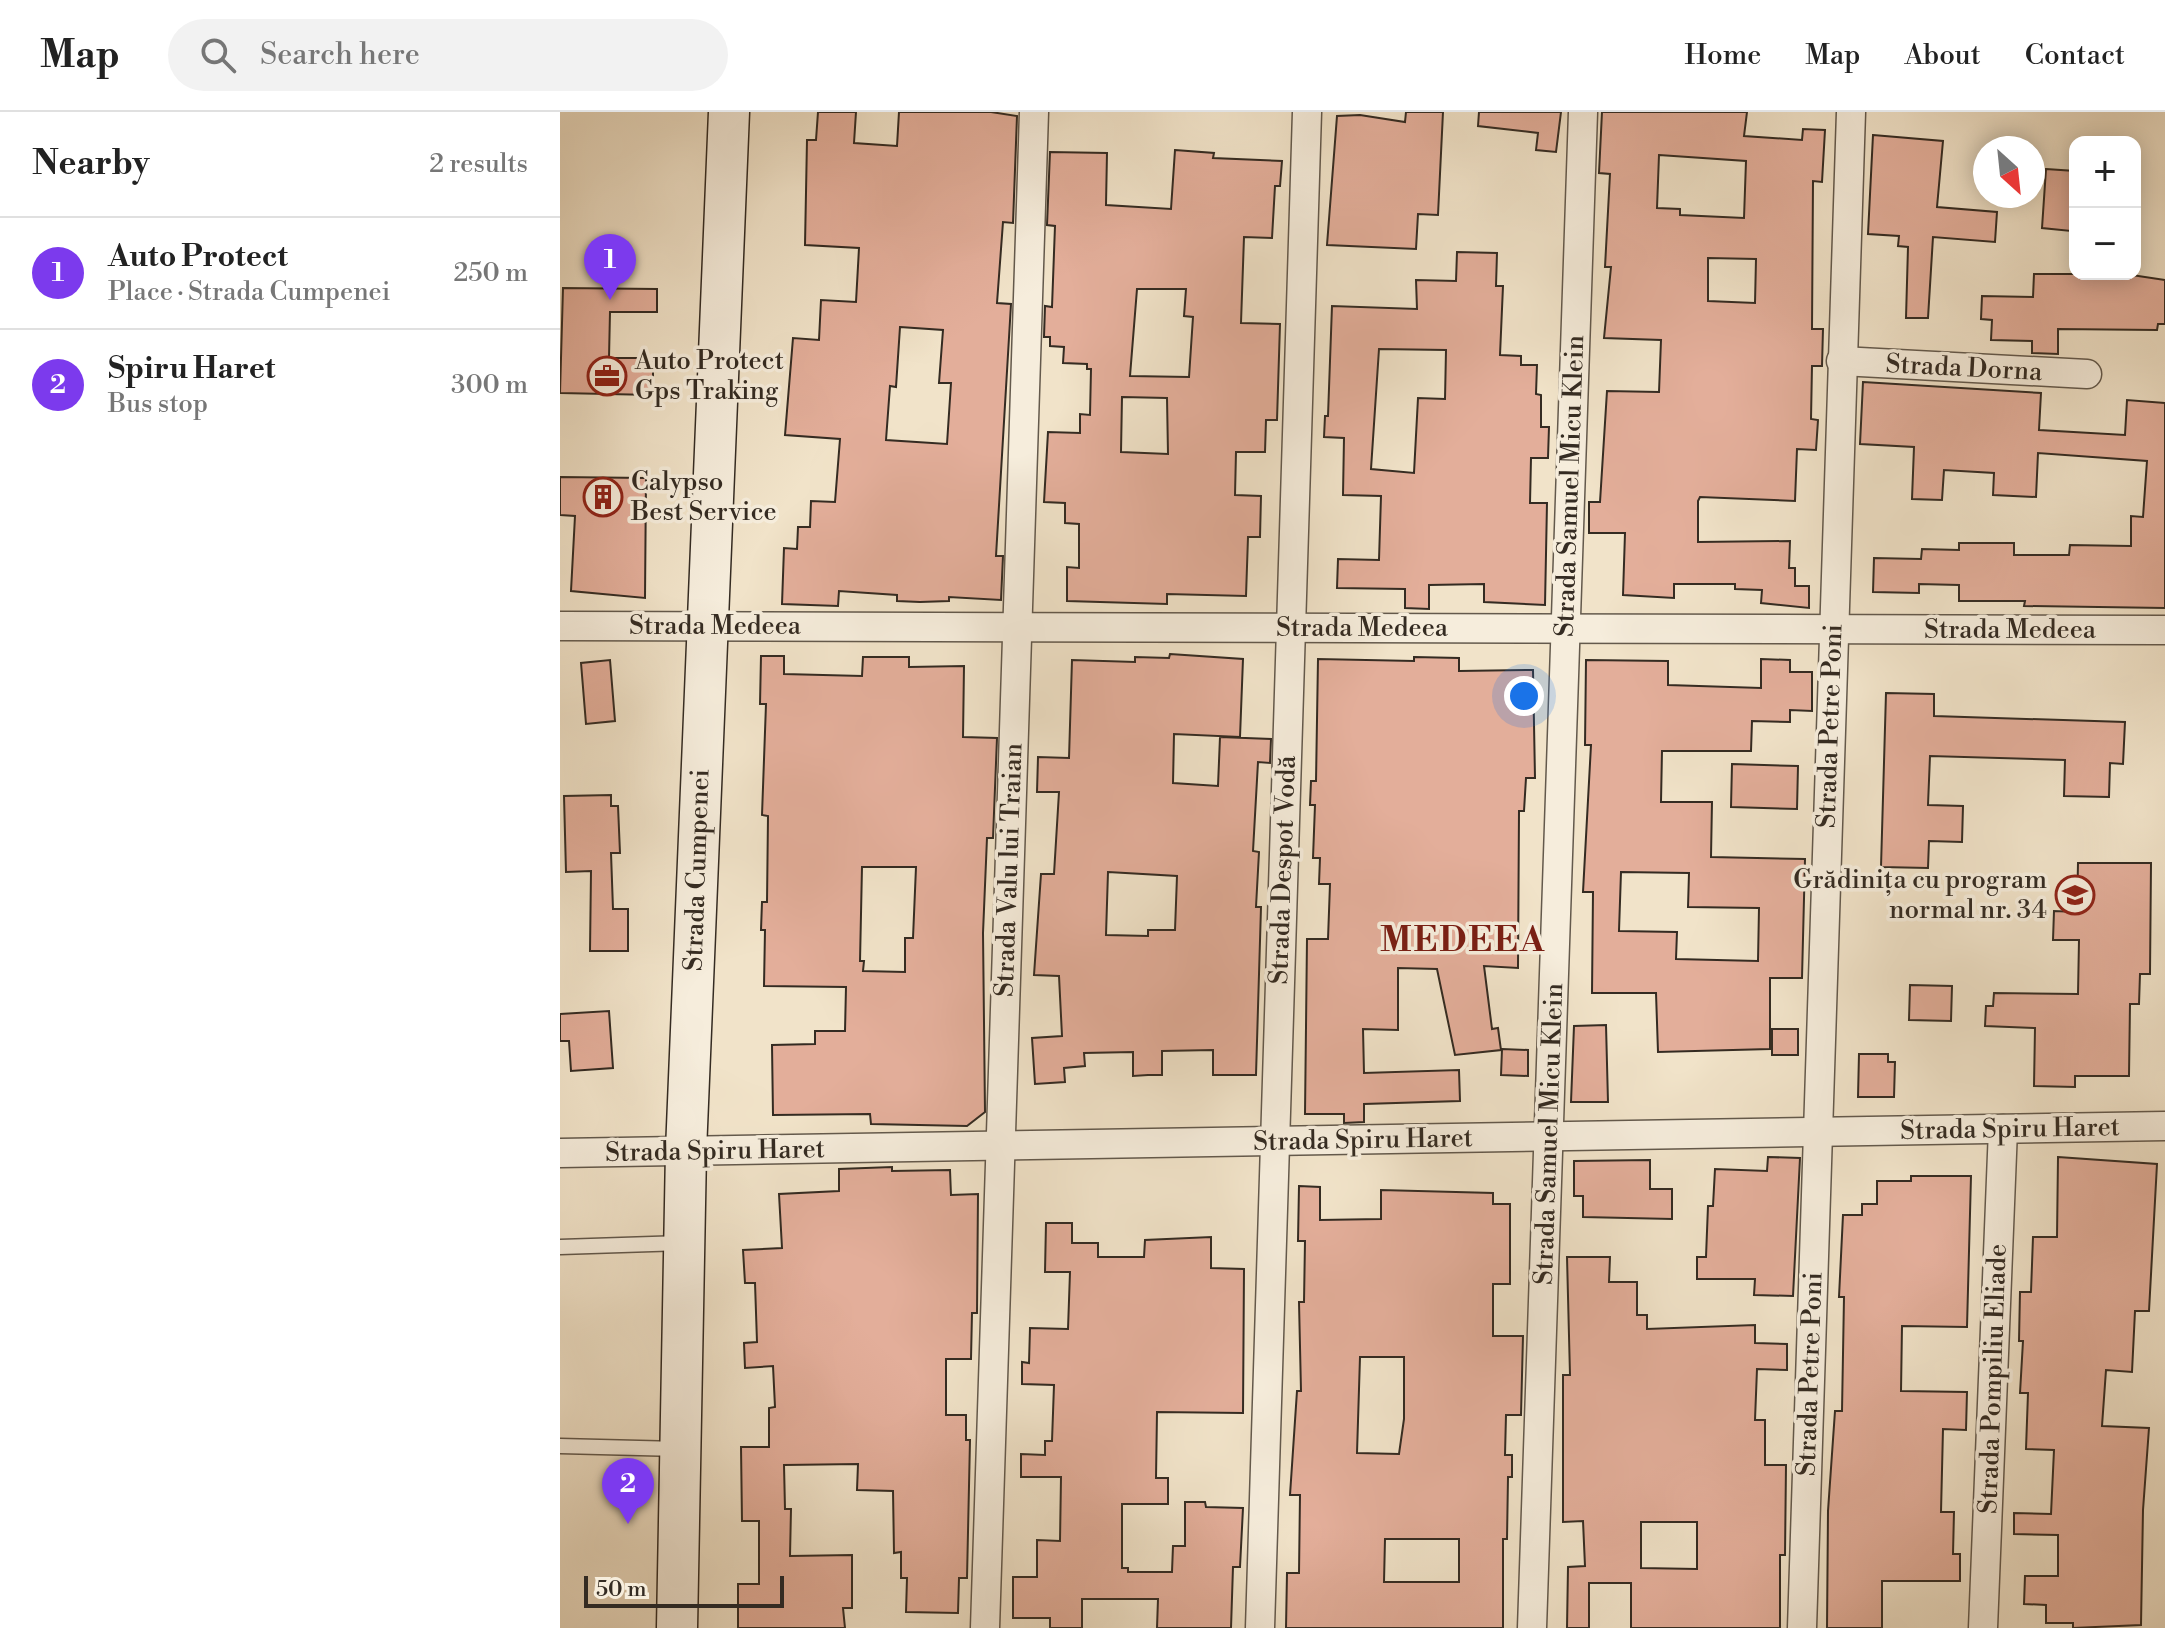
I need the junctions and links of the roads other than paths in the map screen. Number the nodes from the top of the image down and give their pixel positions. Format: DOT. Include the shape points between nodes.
graph roads {
  1 [pos="729,112"];
  2 [pos="1034,112"];
  3 [pos="1307,112"];
  4 [pos="1583,112"];
  5 [pos="1851,112"];
  6 [pos="1841,361"];
  7 [pos="2087,374"];
  8 [pos="560,626"];
  9 [pos="707,626"];
  10 [pos="1017,627"];
  11 [pos="1291,628"];
  12 [pos="1566,628"];
  13 [pos="1833,629"];
  14 [pos="2165,630"];
  15 [pos="2165,1126"];
  16 [pos="2003,1129"];
  17 [pos="1817,1132"];
  18 [pos="1549,1137"];
  19 [pos="1275,1142"];
  20 [pos="1000,1147"];
  21 [pos="686,1151"];
  22 [pos="560,1153"];
  23 [pos="684,1243"];
  24 [pos="560,1247"];
  25 [pos="560,1446"];
  26 [pos="680,1449"];
  27 [pos="677,1628"];
  28 [pos="985,1628"];
  29 [pos="1260,1628"];
  30 [pos="1532,1628"];
  31 [pos="1802,1628"];
  32 [pos="1983,1628"];
  1 -- 9 [label="main road, Strada Cumpenei"];
  2 -- 10 [label="street, Strada Valu lui Traian"];
  3 -- 11 [label="street, Strada Despot Vodă"];
  4 -- 12 [label="street, Strada Samuel Micu Klein"];
  5 -- 6 [label="street, Strada Petre Poni"];
  6 -- 7 [label="street, Strada Dorna"];
  6 -- 13 [label="street, Strada Petre Poni"];
  8 -- 9 [label="street, Strada Medeea"];
  9 -- 10 [label="street, Strada Medeea"];
  9 -- 21 [label="main road, Strada Cumpenei"];
  10 -- 11 [label="street, Strada Medeea"];
  10 -- 20 [label="street, Strada Valu lui Traian"];
  11 -- 12 [label="street, Strada Medeea"];
  11 -- 19 [label="street, Strada Despot Vodă"];
  12 -- 13 [label="street, Strada Medeea"];
  12 -- 18 [label="street, Strada Samuel Micu Klein"];
  13 -- 14 [label="street, Strada Medeea"];
  13 -- 17 [label="street, Strada Petre Poni"];
  15 -- 16 [label="street, Strada Spiru Haret"];
  16 -- 17 [label="street, Strada Spiru Haret"];
  16 -- 32 [label="street, Strada Pompiliu Eliade"];
  17 -- 18 [label="street, Strada Spiru Haret"];
  17 -- 31 [label="street, Strada Petre Poni"];
  18 -- 19 [label="street, Strada Spiru Haret"];
  18 -- 30 [label="street, Strada Samuel Micu Klein"];
  19 -- 20 [label="street, Strada Spiru Haret"];
  19 -- 29 [label="street, Strada Despot Vodă"];
  20 -- 21 [label="street, Strada Spiru Haret"];
  20 -- 28 [label="street, Strada Valu lui Traian"];
  21 -- 22 [label="street, Strada Spiru Haret"];
  21 -- 23 [label="main road, Strada Cumpenei"];
  23 -- 24 [label="lane"];
  23 -- 26 [label="main road, Strada Cumpenei"];
  25 -- 26 [label="lane"];
  26 -- 27 [label="main road, Strada Cumpenei"];
}
